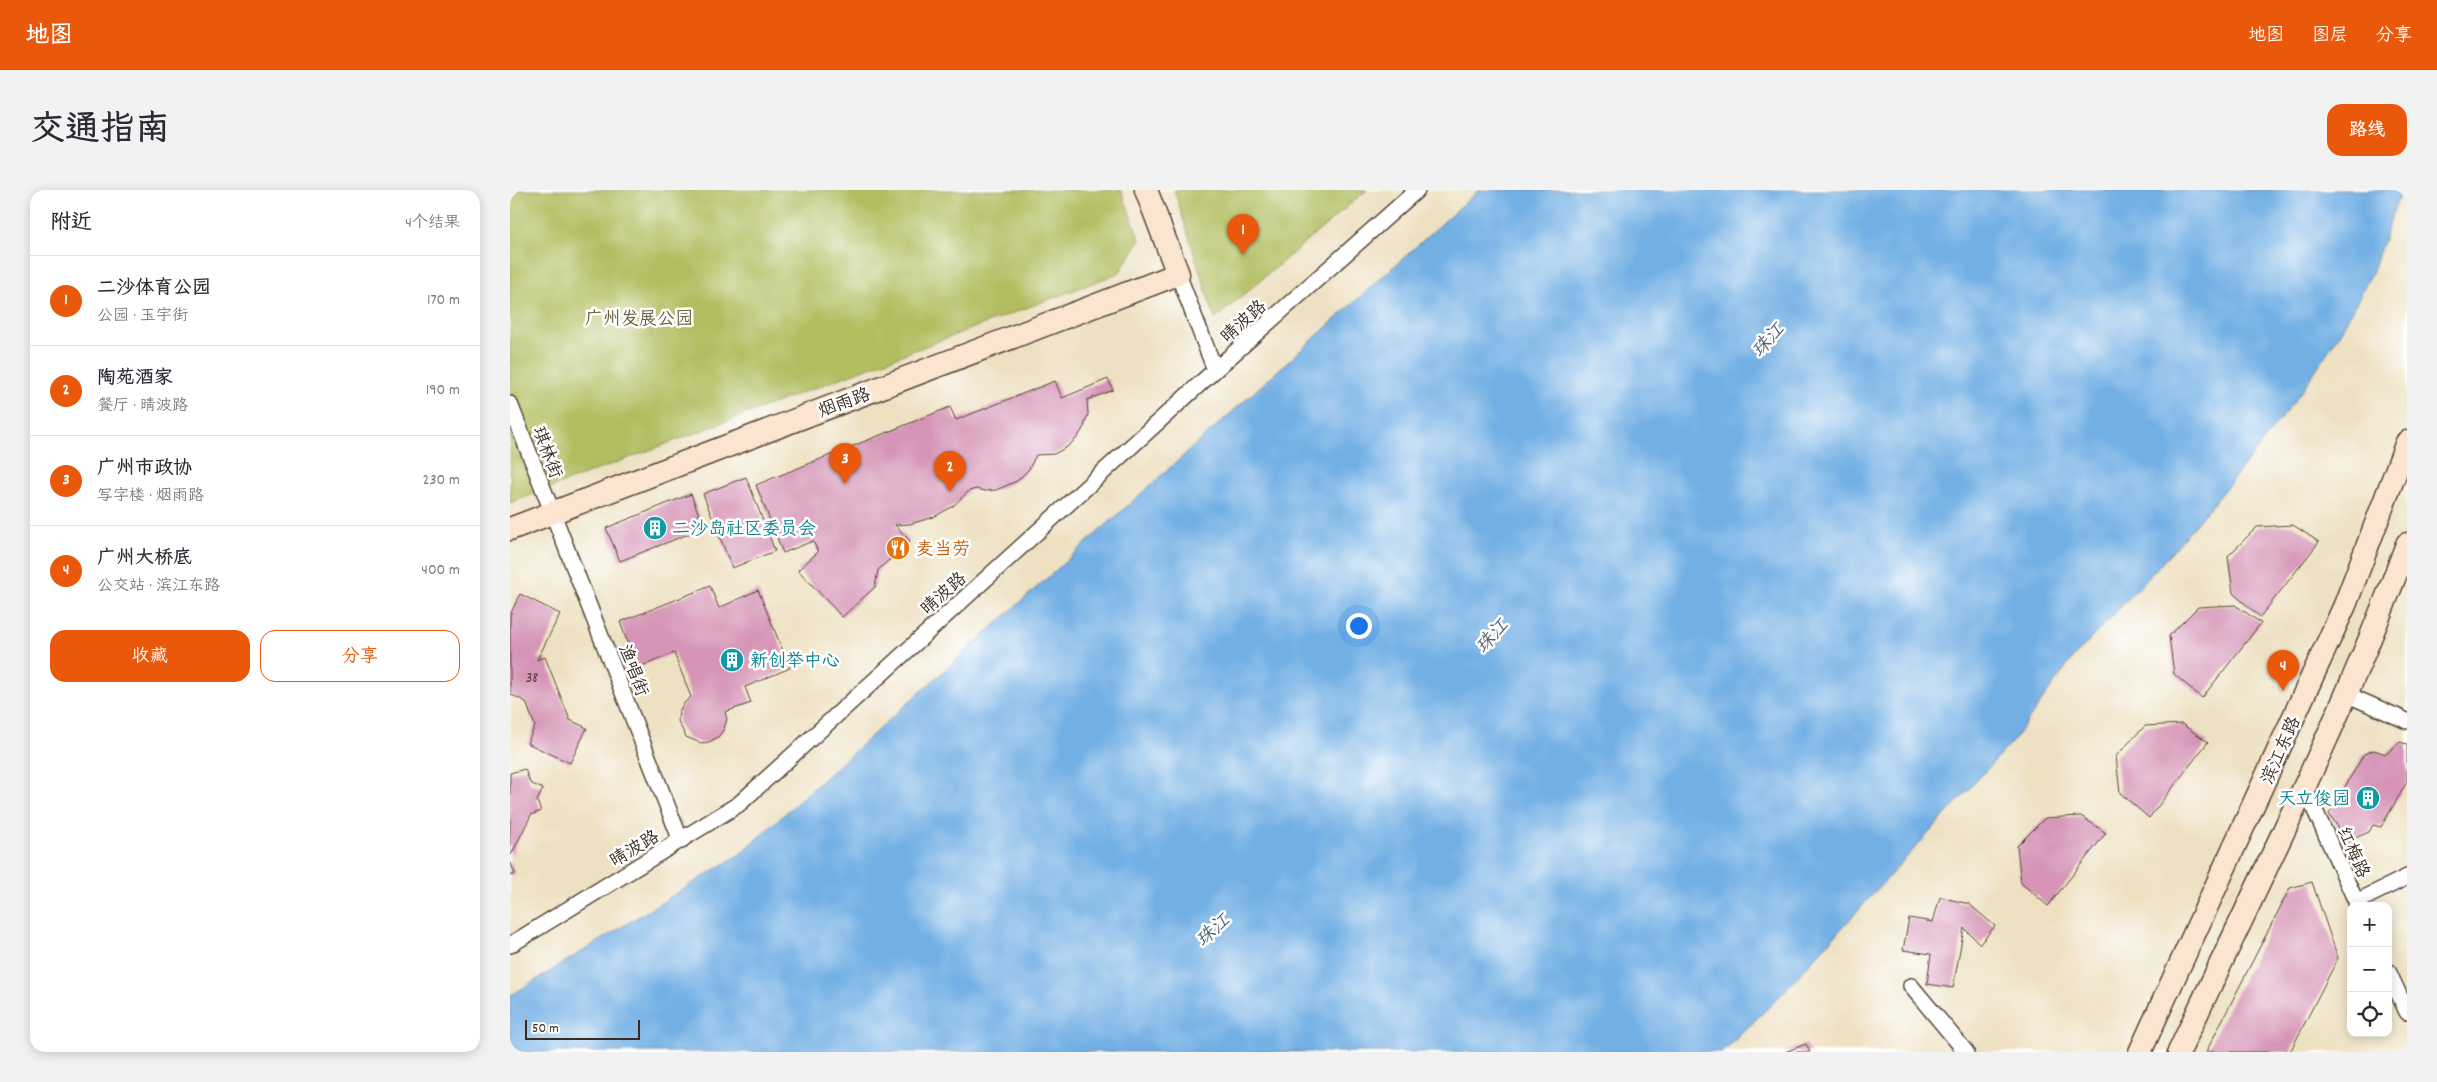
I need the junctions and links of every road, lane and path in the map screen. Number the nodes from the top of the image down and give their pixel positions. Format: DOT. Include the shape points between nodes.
graph roads {
  1 [pos="1146,190"];
  2 [pos="1417,190"];
  3 [pos="1178,274"];
  4 [pos="1215,370"];
  5 [pos="510,404"];
  6 [pos="2407,442"];
  7 [pos="552,513"];
  8 [pos="510,529"];
  9 [pos="2407,544"];
  10 [pos="2346,694"];
  11 [pos="2407,720"];
  12 [pos="2304,786"];
  13 [pos="681,841"];
  14 [pos="2407,877"];
  15 [pos="2356,902"];
  16 [pos="2361,902"];
  17 [pos="510,945"];
  18 [pos="2392,980"];
  19 [pos="1910,986"];
  20 [pos="2407,1012"];
  21 [pos="1966,1052"];
  22 [pos="2140,1052"];
  23 [pos="2179,1052"];
  1 -- 3 [label="main road"];
  2 -- 4 [label="street, 晴波路"];
  3 -- 4 [label="street"];
  3 -- 7 [label="main road, 烟雨路"];
  4 -- 13 [label="street, 晴波路" via="739,804"];
  5 -- 7 [label="street, 琪林街"];
  6 -- 22 [label="main road, 滨江东路" via="2345,605"];
  7 -- 8 [label="main road, 烟雨路"];
  7 -- 13 [label="street, 渔唱街"];
  9 -- 10 [label="main road, 滨江东路"];
  10 -- 11 [label="street"];
  10 -- 12 [label="main road, 滨江东路"];
  12 -- 15 [label="street, 红梅路"];
  12 -- 23 [label="main road, 滨江东路"];
  13 -- 17 [label="street, 晴波路"];
  14 -- 16 [label="street"];
  18 -- 20 [label="street"];
  19 -- 21 [label="street"];
}
